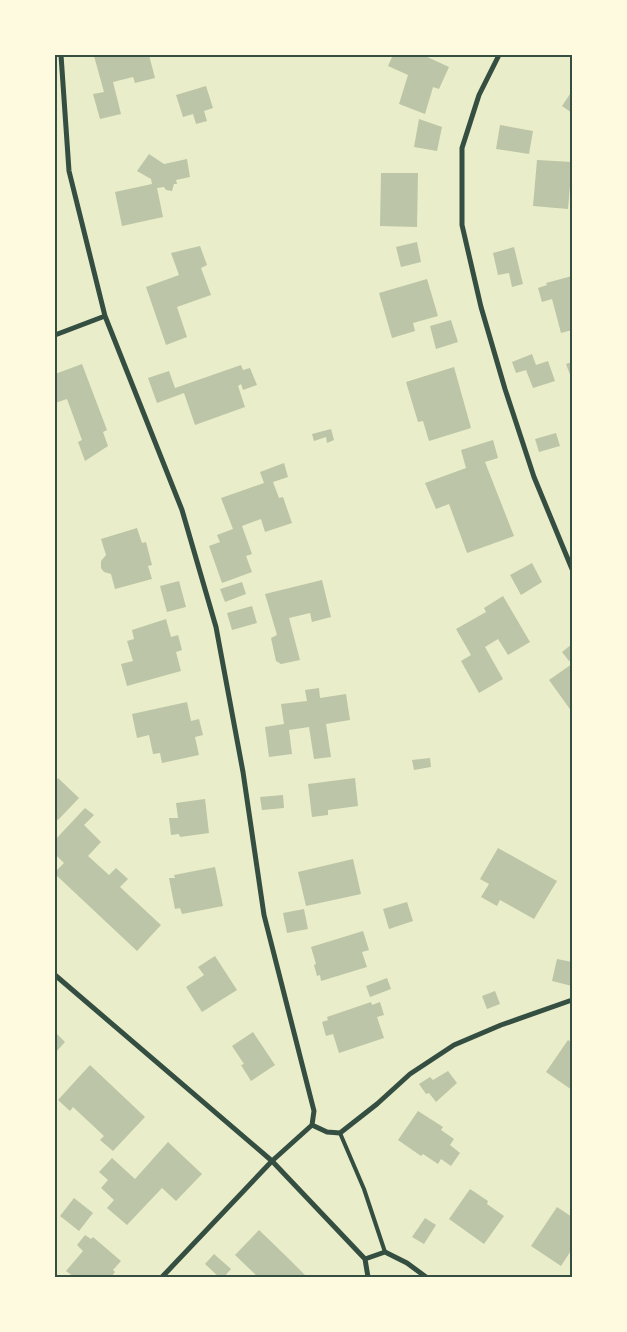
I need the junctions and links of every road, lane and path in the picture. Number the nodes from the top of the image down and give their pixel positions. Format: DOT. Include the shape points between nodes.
graph roads {
  1 [pos="60,55"];
  2 [pos="499,55"];
  3 [pos="105,316"];
  4 [pos="55,335"];
  5 [pos="572,569"];
  6 [pos="55,975"];
  7 [pos="572,1000"];
  8 [pos="312,1125"];
  9 [pos="340,1133"];
  10 [pos="272,1161"];
  11 [pos="385,1252"];
  12 [pos="365,1259"];
  13 [pos="162,1277"];
  14 [pos="368,1277"];
  15 [pos="426,1277"];
  1 -- 3 [label="street" via="69,171"];
  2 -- 5 [label="street" via="479,95 462,148 462,224 505,389 534,477"];
  3 -- 4 [label="street"];
  3 -- 8 [label="street" via="182,510 216,627 243,772 264,914 314,1110"];
  6 -- 10 [label="street"];
  7 -- 9 [label="street" via="454,1045 410,1074"];
  8 -- 9 [label="street" via="327,1132"];
  8 -- 10 [label="street"];
  9 -- 11 [label="lane" via="364,1189"];
  10 -- 12 [label="street"];
  10 -- 13 [label="street"];
  11 -- 12 [label="street"];
  11 -- 15 [label="street"];
  12 -- 14 [label="street"];
}
